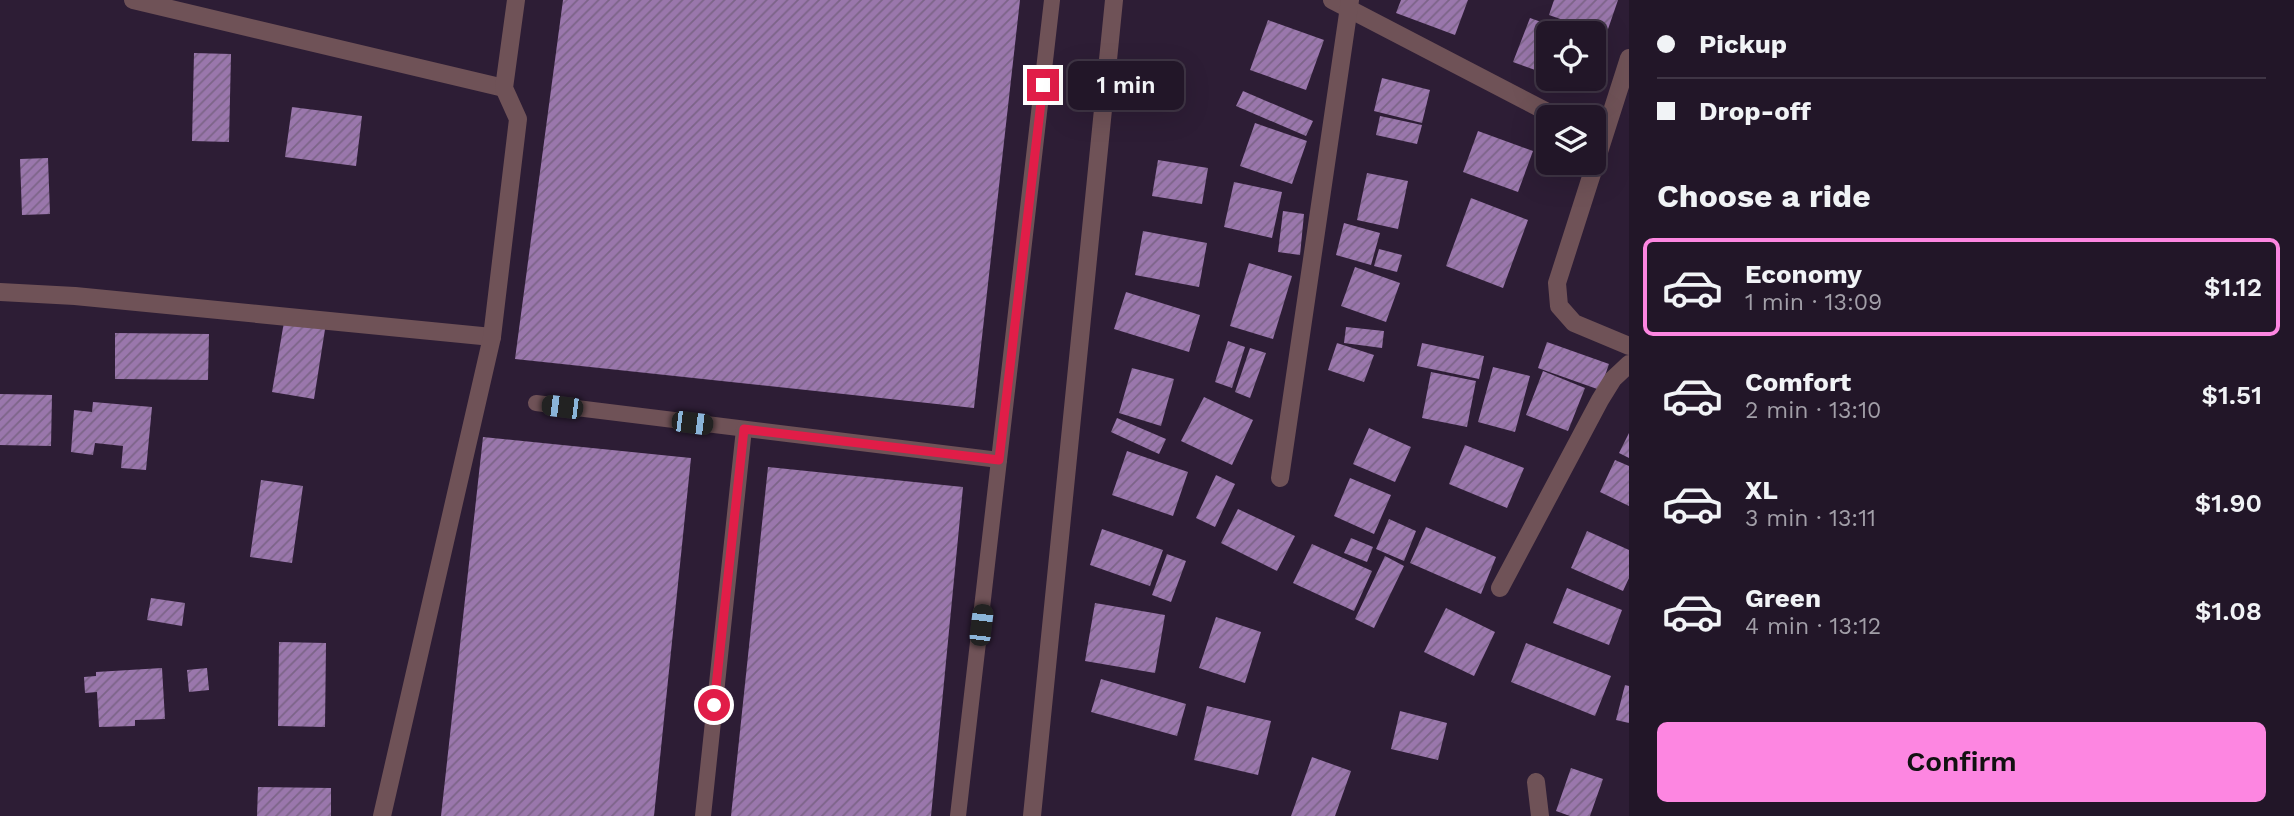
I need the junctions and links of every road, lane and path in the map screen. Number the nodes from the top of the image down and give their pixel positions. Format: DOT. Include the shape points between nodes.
graph roads {
  1 [pos="132,0"];
  2 [pos="516,0"];
  3 [pos="1052,0"];
  4 [pos="1114,0"];
  5 [pos="1343,2"];
  6 [pos="1629,58"];
  7 [pos="504,88"];
  8 [pos="1536,106"];
  9 [pos="1606,118"];
  10 [pos="1588,175"];
  11 [pos="0,292"];
  12 [pos="492,337"];
  13 [pos="1629,346"];
  14 [pos="1629,364"];
  15 [pos="536,403"];
  16 [pos="744,429"];
  17 [pos="999,460"];
  18 [pos="1280,478"];
  19 [pos="1500,588"];
  20 [pos="1536,782"];
  21 [pos="382,816"];
  22 [pos="703,816"];
  23 [pos="958,816"];
  24 [pos="1032,816"];
  25 [pos="1540,816"];
  1 -- 7 [label="street"];
  2 -- 7 [label="street"];
  3 -- 17 [label="lane"];
  4 -- 24 [label="street"];
  5 -- 8 [label="street"];
  5 -- 18 [label="street"];
  6 -- 9 [label="street"];
  7 -- 12 [label="street" via="518,119"];
  10 -- 13 [label="street" via="1557,283 1559,306 1574,323"];
  11 -- 12 [label="street"];
  12 -- 21 [label="street"];
  14 -- 19 [label="street" via="1600,400"];
  15 -- 16 [label="lane"];
  16 -- 17 [label="lane"];
  16 -- 22 [label="lane"];
  17 -- 23 [label="lane"];
  20 -- 25 [label="street"];
}
